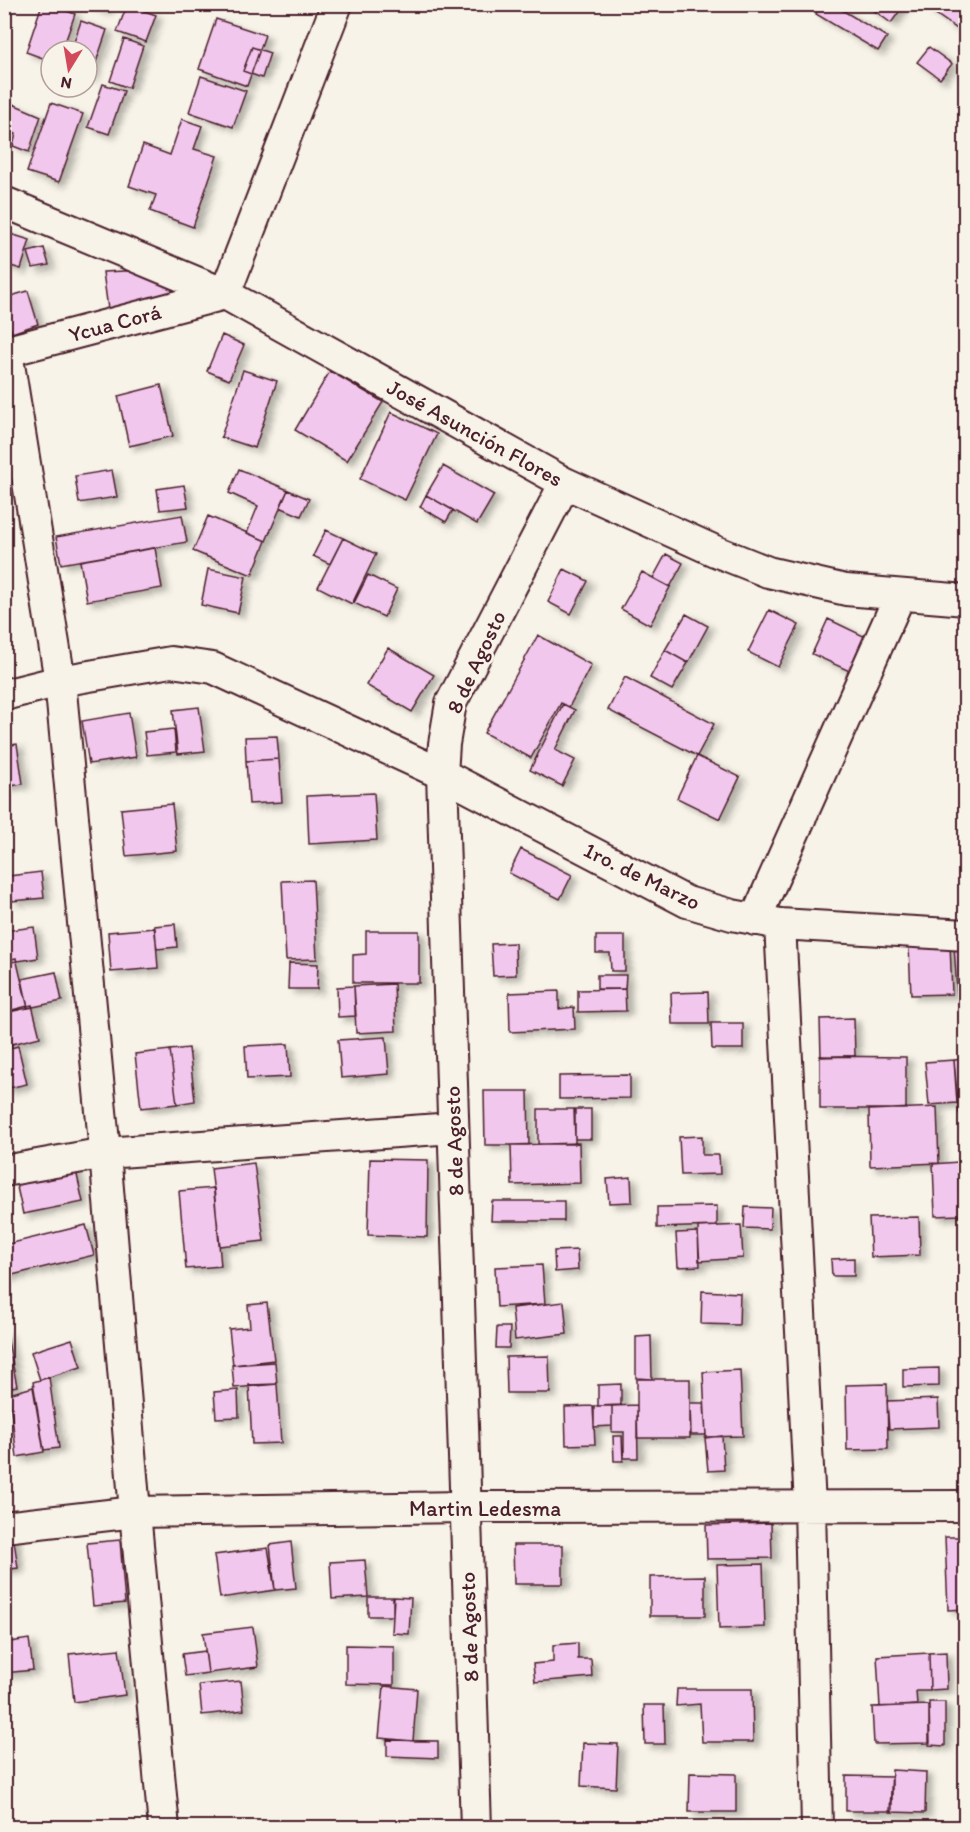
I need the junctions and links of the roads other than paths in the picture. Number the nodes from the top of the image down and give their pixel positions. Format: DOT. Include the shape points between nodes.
graph roads {
  1 [pos="337,4"];
  2 [pos="4,202"];
  3 [pos="225,294"];
  4 [pos="6,352"];
  5 [pos="564,483"];
  6 [pos="900,595"];
  7 [pos="966,600"];
  8 [pos="60,681"];
  9 [pos="4,695"];
  10 [pos="442,774"];
  11 [pos="768,922"];
  12 [pos="966,935"];
  13 [pos="453,1128"];
  14 [pos="105,1153"];
  15 [pos="4,1171"];
  16 [pos="810,1506"];
  17 [pos="966,1506"];
  18 [pos="465,1507"];
  19 [pos="135,1512"];
  20 [pos="4,1527"];
  21 [pos="164,1827"];
  22 [pos="476,1827"];
  23 [pos="818,1827"];
  1 -- 3 [label="street"];
  2 -- 3 [label="street, José Asunción Flores"];
  3 -- 4 [label="street, Ycua Corá"];
  3 -- 5 [label="street, José Asunción Flores"];
  4 -- 8 [label="street"];
  5 -- 6 [label="street, José Asunción Flores" via="768,572 846,590"];
  5 -- 10 [label="street, 8 de Agosto" via="451,703"];
  6 -- 7 [label="street, José Asunción Flores"];
  6 -- 11 [label="street"];
  8 -- 9 [label="street"];
  8 -- 10 [label="street, 1ro. de Marzo" via="171,662 213,668"];
  8 -- 14 [label="street"];
  10 -- 11 [label="street, 1ro. de Marzo" via="687,902"];
  10 -- 13 [label="street, 8 de Agosto"];
  11 -- 12 [label="street, 1ro. de Marzo"];
  11 -- 16 [label="street"];
  13 -- 14 [label="street"];
  13 -- 18 [label="street, 8 de Agosto"];
  14 -- 15 [label="street"];
  14 -- 19 [label="street"];
  16 -- 17 [label="street, Martin Ledesma"];
  16 -- 18 [label="street, Martin Ledesma"];
  16 -- 23 [label="street"];
  18 -- 19 [label="street, Martin Ledesma"];
  18 -- 22 [label="street, 8 de Agosto"];
  19 -- 20 [label="street, Martin Ledesma"];
  19 -- 21 [label="street"];
}
